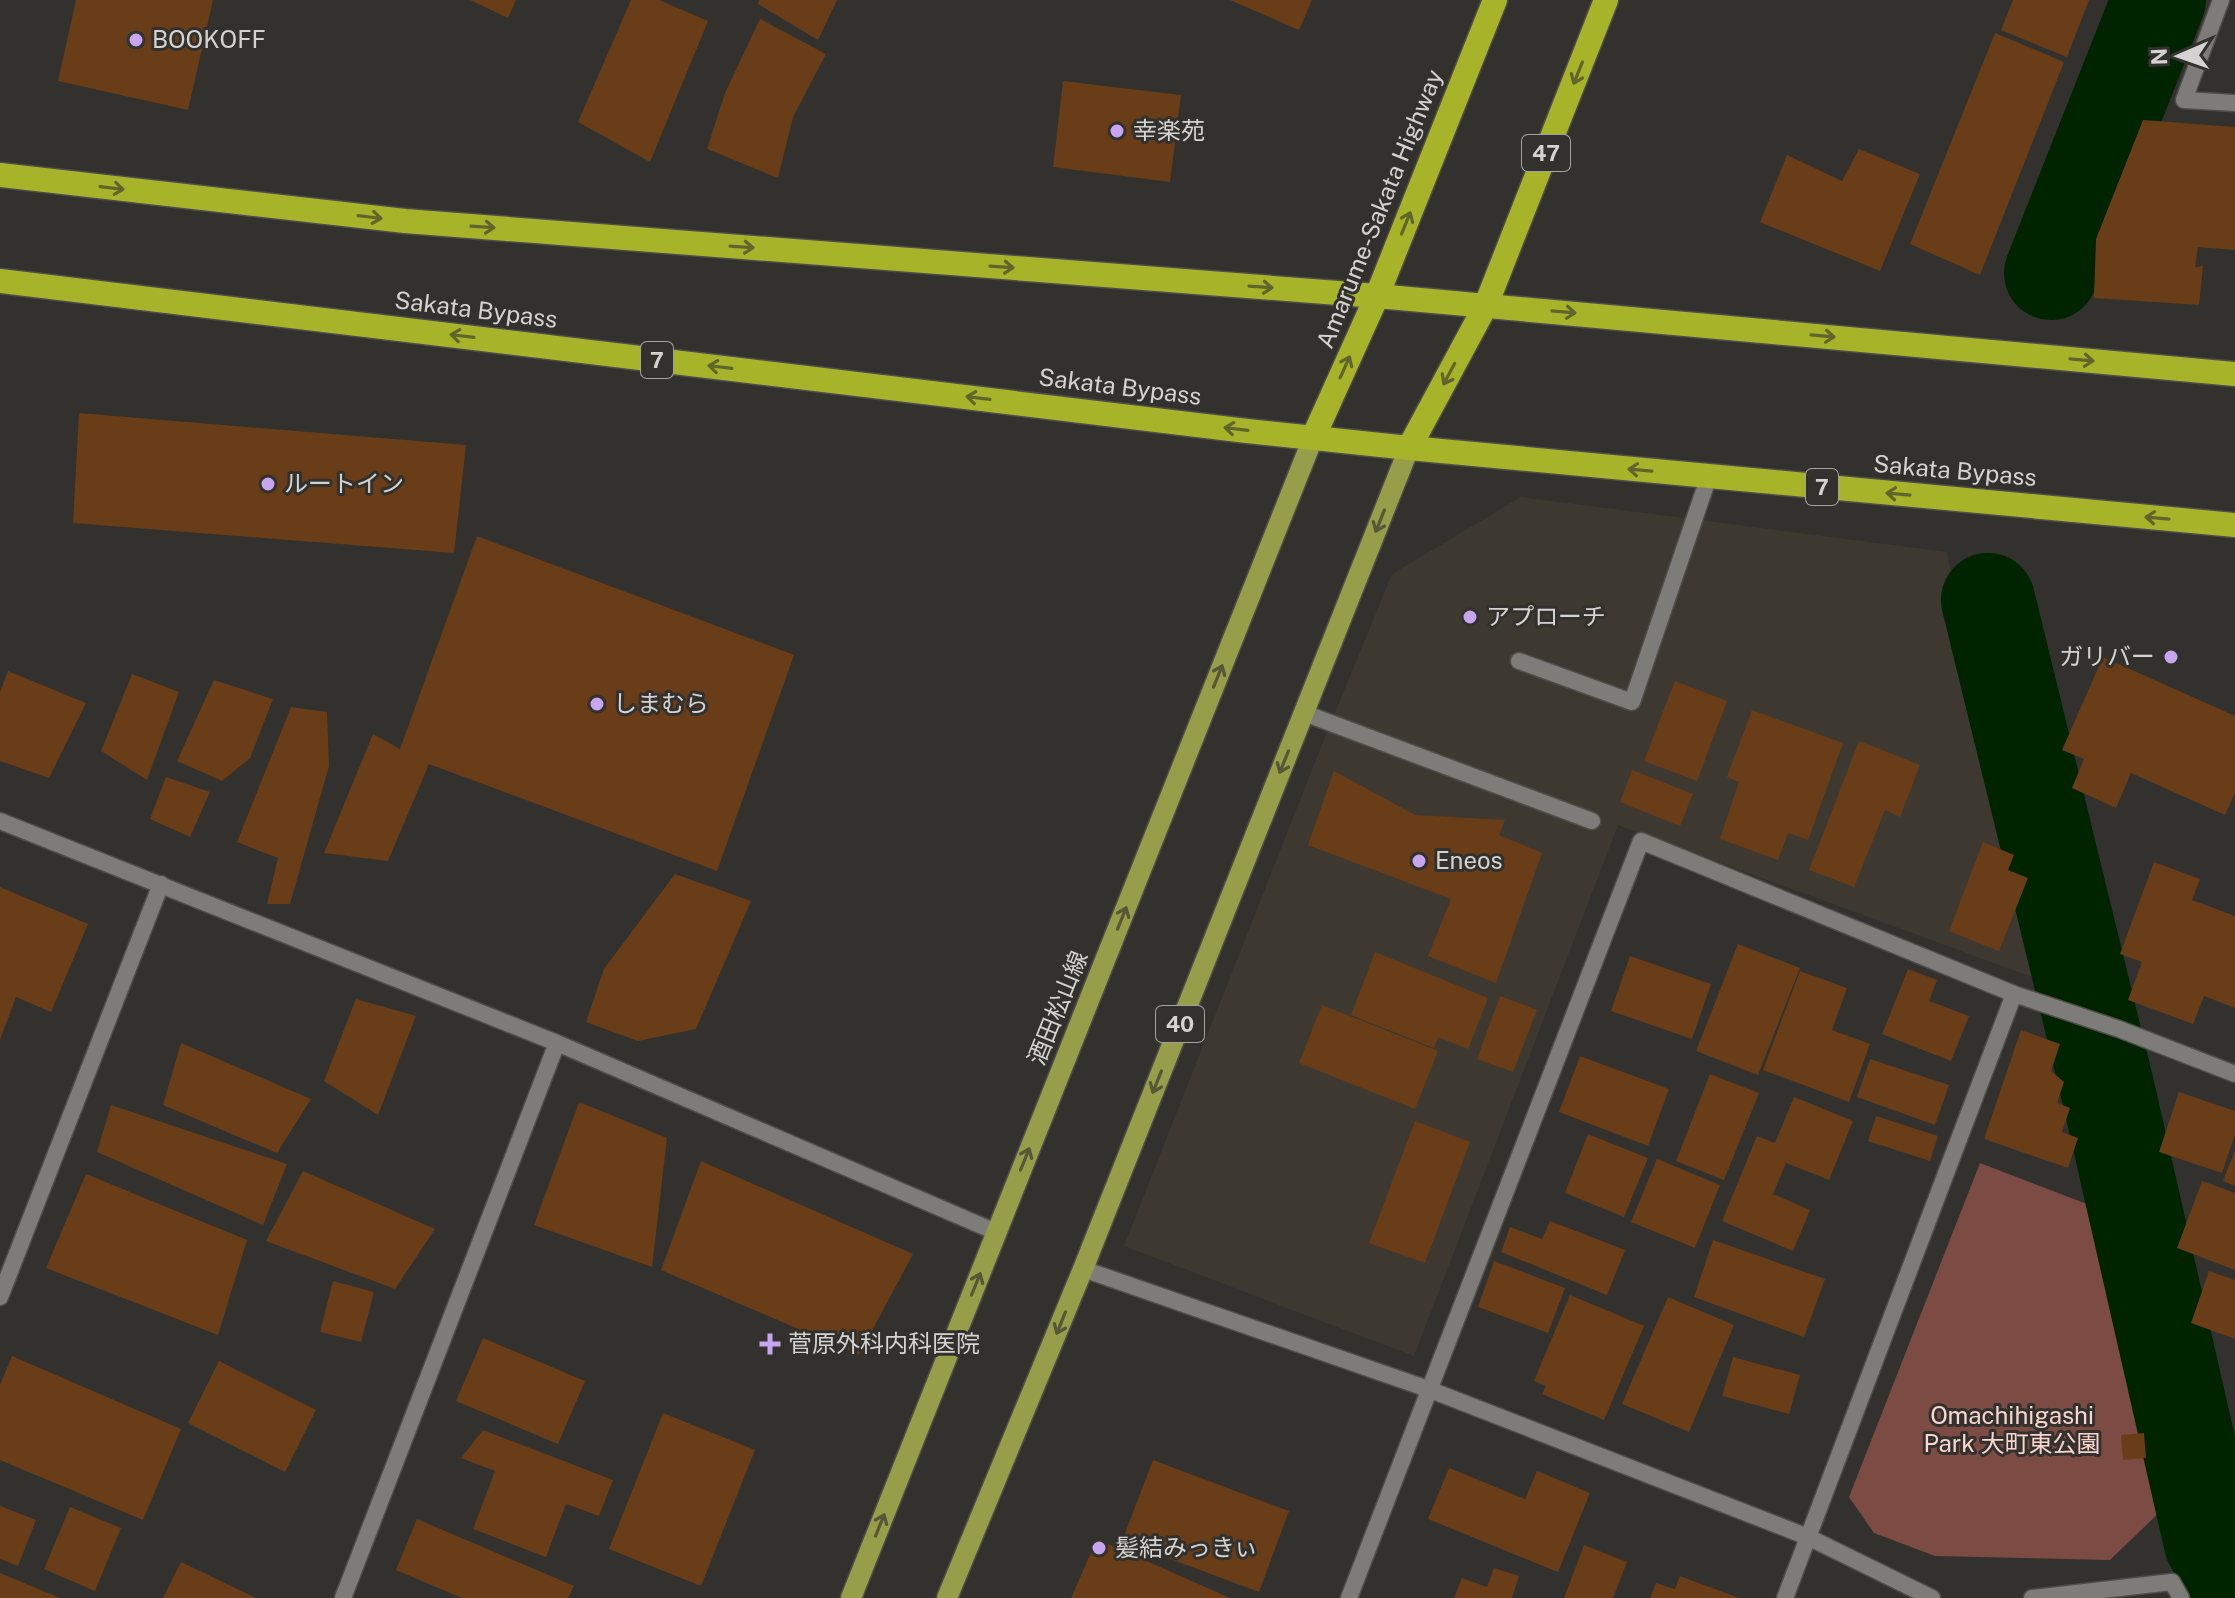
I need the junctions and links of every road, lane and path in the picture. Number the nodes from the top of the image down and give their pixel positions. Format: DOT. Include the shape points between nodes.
graph roads {
  1 [pos="1495,0"];
  2 [pos="1606,0"];
  3 [pos="2221,0"];
  4 [pos="2235,103"];
  5 [pos="0,175"];
  6 [pos="0,281"];
  7 [pos="1377,296"];
  8 [pos="1486,305"];
  9 [pos="2235,374"];
  10 [pos="1313,438"];
  11 [pos="1409,448"];
  12 [pos="1709,476"];
  13 [pos="2235,525"];
  14 [pos="1519,661"];
  15 [pos="1304,713"];
  16 [pos="0,821"];
  17 [pos="1592,821"];
  18 [pos="161,884"];
  19 [pos="2014,994"];
  20 [pos="557,1043"];
  21 [pos="2235,1074"];
  22 [pos="996,1232"];
  23 [pos="1083,1269"];
  24 [pos="0,1297"];
  25 [pos="1428,1389"];
  26 [pos="1808,1537"];
  27 [pos="343,1598"];
  28 [pos="851,1598"];
  29 [pos="947,1598"];
  30 [pos="1349,1598"];
  31 [pos="1785,1598"];
  32 [pos="1932,1598"];
  33 [pos="2032,1598"];
  34 [pos="2181,1598"];
  7 -- 1 [label="highway, Amarume-Sakata Highway, one-way"];
  2 -- 8 [label="highway, 47, one-way"];
  3 -- 4 [label="street" via="2184,100"];
  5 -- 7 [label="highway, one-way" via="405,221"];
  10 -- 6 [label="highway, Sakata Bypass / 7, one-way"];
  7 -- 8 [label="highway"];
  10 -- 7 [label="highway, Amarume-Sakata Highway, one-way"];
  8 -- 9 [label="highway, one-way"];
  8 -- 11 [label="highway, 47, one-way"];
  10 -- 11 [label="highway, Sakata Bypass / 7"];
  22 -- 10 [label="main road, 酒田松山線, one-way"];
  12 -- 11 [label="highway, Sakata Bypass / 7, one-way"];
  11 -- 15 [label="main road, 40, one-way"];
  13 -- 12 [label="highway, Sakata Bypass / 7, one-way"];
  12 -- 14 [label="street" via="1632,702"];
  15 -- 17 [label="street"];
  15 -- 23 [label="main road, 40, one-way"];
  16 -- 18 [label="street"];
  18 -- 20 [label="street"];
  18 -- 24 [label="street"];
  19 -- 21 [label="street"];
  19 -- 25 [label="street" via="1641,841"];
  19 -- 26 [label="street"];
  20 -- 22 [label="street"];
  20 -- 27 [label="street"];
  28 -- 22 [label="main road, 酒田松山線, one-way"];
  23 -- 25 [label="street"];
  23 -- 29 [label="main road, 40, one-way"];
  25 -- 26 [label="street"];
  25 -- 30 [label="street"];
  26 -- 31 [label="street"];
  26 -- 32 [label="street"];
  33 -- 34 [label="street" via="2172,1582"];
}
